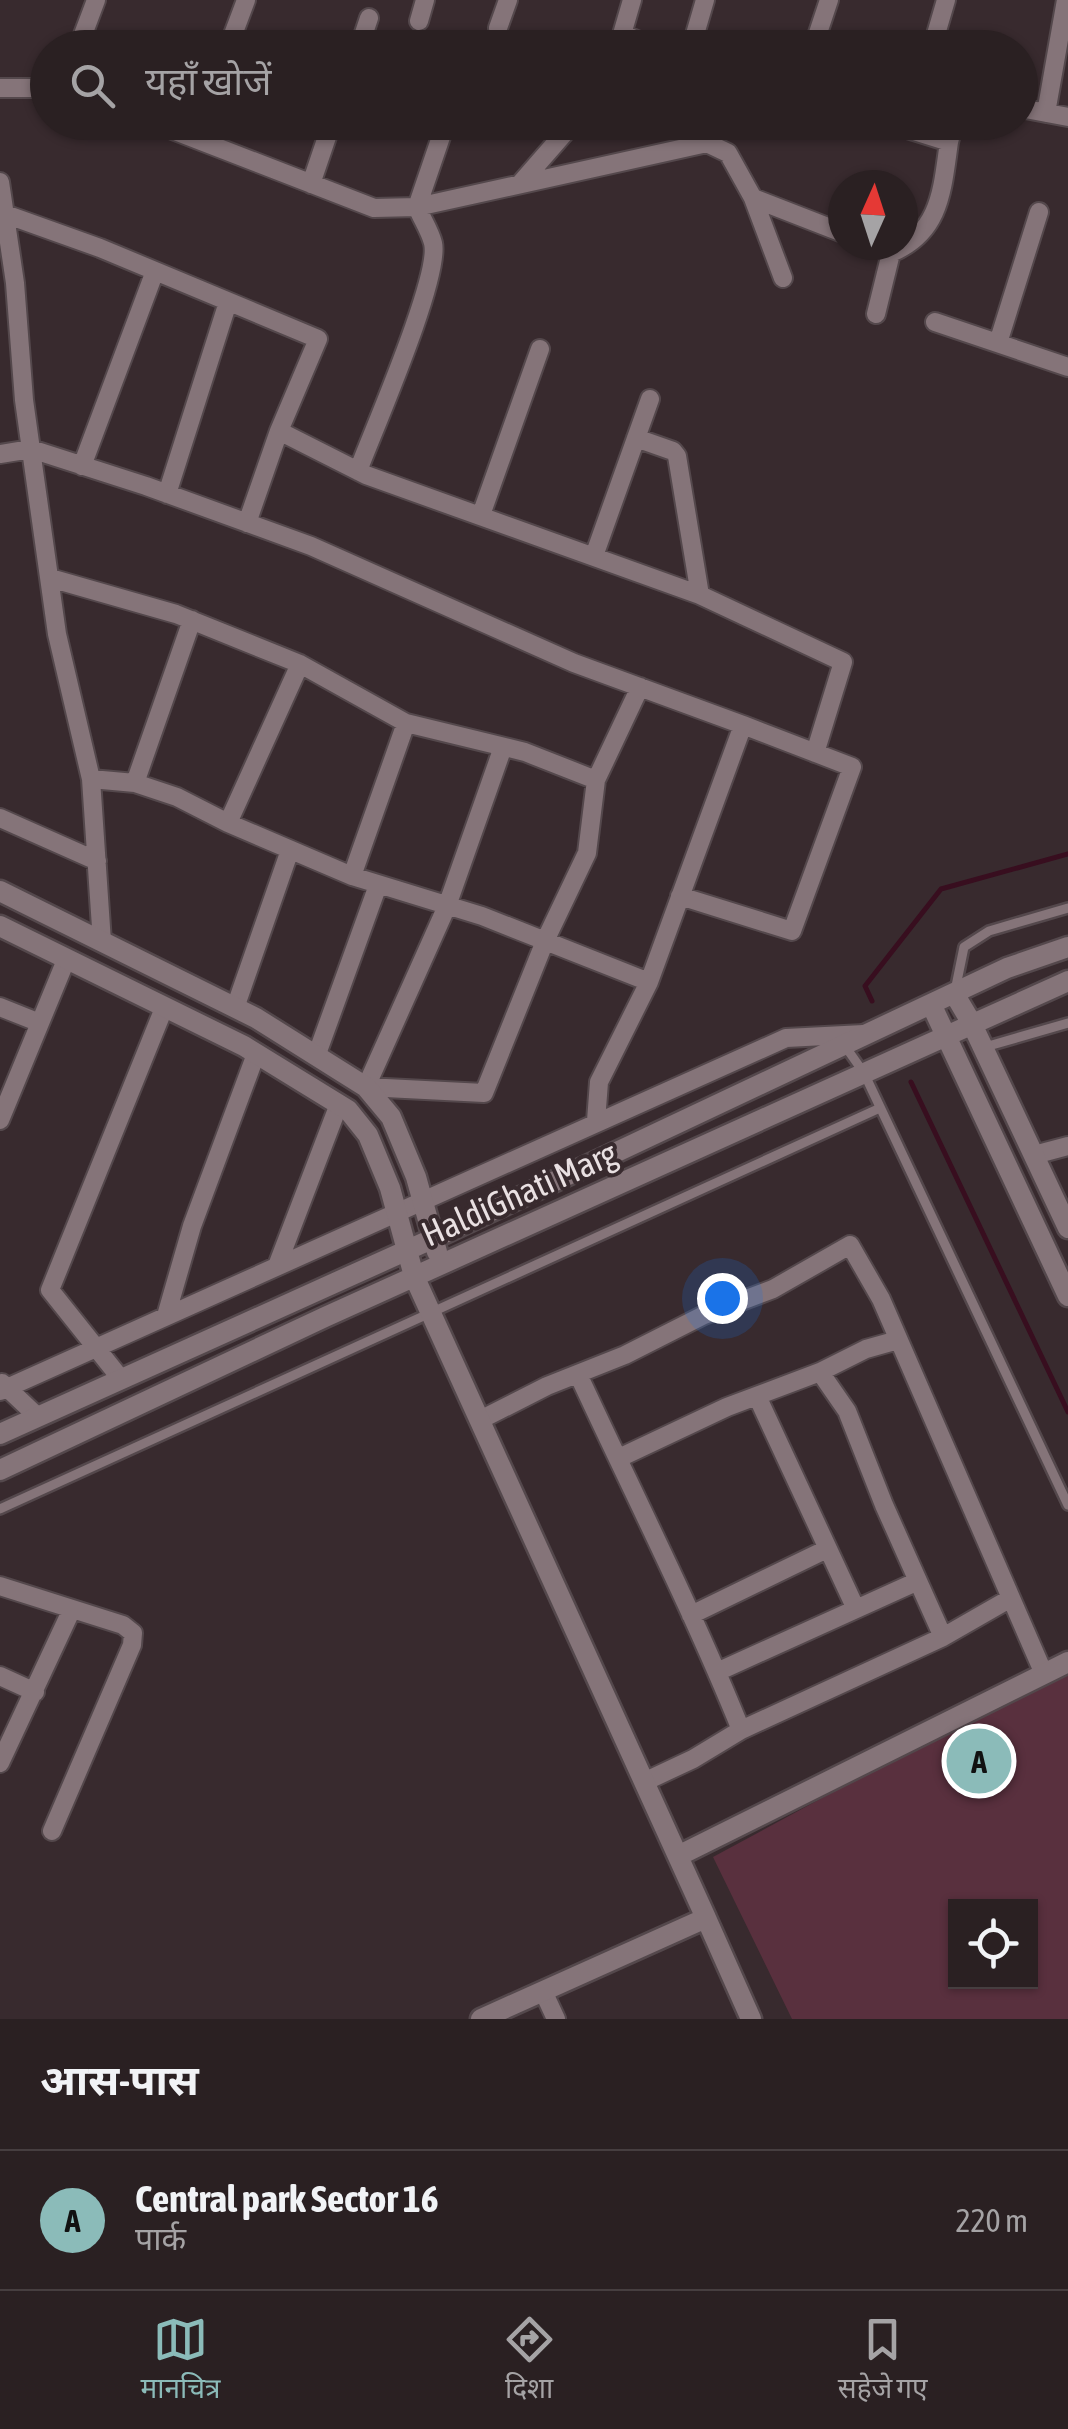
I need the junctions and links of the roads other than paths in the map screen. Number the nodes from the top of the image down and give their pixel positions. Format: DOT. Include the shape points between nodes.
graph roads {
  1 [pos="96,0"];
  2 [pos="246,0"];
  3 [pos="425,0"];
  4 [pos="508,0"];
  5 [pos="632,0"];
  6 [pos="706,0"];
  7 [pos="829,0"];
  8 [pos="946,0"];
  9 [pos="1066,0"];
  10 [pos="369,18"];
  11 [pos="418,20"];
  12 [pos="498,28"];
  13 [pos="85,30"];
  14 [pos="235,30"];
  15 [pos="365,30"];
  16 [pos="623,30"];
  17 [pos="697,30"];
  18 [pos="819,30"];
  19 [pos="937,30"];
  20 [pos="0,88"];
  21 [pos="30,88"];
  22 [pos="1038,111"];
  23 [pos="1046,113"];
  24 [pos="1068,117"];
  25 [pos="217,140"];
  26 [pos="326,140"];
  27 [pos="440,140"];
  28 [pos="558,140"];
  29 [pos="944,140"];
  30 [pos="949,142"];
  31 [pos="0,182"];
  32 [pos="311,184"];
  33 [pos="520,184"];
  34 [pos="753,198"];
  35 [pos="417,208"];
  36 [pos="1039,212"];
  37 [pos="5,214"];
  38 [pos="828,227"];
  39 [pos="918,237"];
  40 [pos="889,260"];
  41 [pos="155,271"];
  42 [pos="783,278"];
  43 [pos="228,302"];
  44 [pos="876,314"];
  45 [pos="935,322"];
  46 [pos="998,343"];
  47 [pos="540,349"];
  48 [pos="1068,367"];
  49 [pos="650,399"];
  50 [pos="278,431"];
  51 [pos="636,438"];
  52 [pos="31,449"];
  53 [pos="0,454"];
  54 [pos="82,466"];
  55 [pos="358,471"];
  56 [pos="167,494"];
  57 [pos="482,515"];
  58 [pos="247,523"];
  59 [pos="594,556"];
  60 [pos="50,578"];
  61 [pos="700,595"];
  62 [pos="192,620"];
  63 [pos="300,664"];
  64 [pos="640,688"];
  65 [pos="406,723"];
  66 [pos="743,726"];
  67 [pos="503,747"];
  68 [pos="816,753"];
  69 [pos="91,778"];
  70 [pos="596,780"];
  71 [pos="135,783"];
  72 [pos="0,818"];
  73 [pos="228,823"];
  74 [pos="290,850"];
  75 [pos="98,861"];
  76 [pos="352,876"];
  77 [pos="378,886"];
  78 [pos="0,891"];
  79 [pos="680,896"];
  80 [pos="447,906"];
  81 [pos="1068,908"];
  82 [pos="0,926"];
  83 [pos="546,941"];
  84 [pos="102,942"];
  85 [pos="1068,947"];
  86 [pos="66,960"];
  87 [pos="1068,981"];
  88 [pos="649,982"];
  89 [pos="954,995"];
  90 [pos="932,1006"];
  91 [pos="0,1007"];
  92 [pos="164,1008"];
  93 [pos="235,1008"];
  94 [pos="971,1022"];
  95 [pos="1068,1023"];
  96 [pos="40,1024"];
  97 [pos="874,1033"];
  98 [pos="945,1034"];
  99 [pos="845,1046"];
  100 [pos="983,1048"];
  101 [pos="256,1054"];
  102 [pos="317,1054"];
  103 [pos="864,1073"];
  104 [pos="366,1087"];
  105 [pos="338,1104"];
  106 [pos="880,1108"];
  107 [pos="596,1113"];
  108 [pos="0,1120"];
  109 [pos="1068,1146"];
  110 [pos="1034,1155"];
  111 [pos="422,1200"];
  112 [pos="396,1212"];
  113 [pos="1068,1228"];
  114 [pos="432,1239"];
  115 [pos="406,1251"];
  116 [pos="442,1264"];
  117 [pos="277,1266"];
  118 [pos="414,1276"];
  119 [pos="1068,1296"];
  120 [pos="430,1311"];
  121 [pos="166,1316"];
  122 [pos="898,1340"];
  123 [pos="95,1348"];
  124 [pos="820,1372"];
  125 [pos="578,1374"];
  126 [pos="122,1380"];
  127 [pos="3,1387"];
  128 [pos="758,1396"];
  129 [pos="38,1417"];
  130 [pos="480,1420"];
  131 [pos="0,1434"];
  132 [pos="619,1458"];
  133 [pos="0,1470"];
  134 [pos="1068,1506"];
  135 [pos="0,1508"];
  136 [pos="826,1549"];
  137 [pos="918,1581"];
  138 [pos="0,1586"];
  139 [pos="1011,1598"];
  140 [pos="855,1607"];
  141 [pos="72,1609"];
  142 [pos="690,1615"];
  143 [pos="943,1637"];
  144 [pos="1068,1662"];
  145 [pos="717,1672"];
  146 [pos="1044,1674"];
  147 [pos="0,1676"];
  148 [pos="35,1692"];
  149 [pos="741,1730"];
  150 [pos="0,1763"];
  151 [pos="644,1782"];
  152 [pos="52,1831"];
  153 [pos="678,1856"];
  154 [pos="706,1918"];
  155 [pos="543,1991"];
  156 [pos="481,2019"];
  157 [pos="556,2019"];
  158 [pos="751,2019"];
  1 -- 13 [label="street"];
  2 -- 14 [label="street"];
  3 -- 11 [label="street"];
  4 -- 12 [label="street"];
  5 -- 16 [label="street"];
  6 -- 17 [label="street"];
  7 -- 18 [label="street"];
  8 -- 19 [label="street"];
  9 -- 23 [label="street"];
  10 -- 15 [label="street"];
  20 -- 21 [label="street"];
  22 -- 23 [label="street"];
  23 -- 24 [label="street"];
  25 -- 32 [label="street"];
  26 -- 32 [label="street"];
  27 -- 35 [label="street"];
  28 -- 33 [label="street"];
  29 -- 30 [label="street"];
  30 -- 39 [label="street" via="941,193"];
  31 -- 37 [label="street"];
  32 -- 35 [label="street" via="374,208"];
  33 -- 34 [label="street" via="706,143 728,154"];
  33 -- 35 [label="street"];
  34 -- 38 [label="street"];
  34 -- 42 [label="street"];
  35 -- 55 [label="street" via="434,246 406,352"];
  36 -- 46 [label="street"];
  37 -- 41 [label="street"];
  37 -- 52 [label="street"];
  40 -- 44 [label="street"];
  41 -- 43 [label="street"];
  41 -- 54 [label="street"];
  43 -- 50 [label="street" via="318,339"];
  43 -- 56 [label="street"];
  45 -- 46 [label="street"];
  46 -- 48 [label="street"];
  47 -- 57 [label="street"];
  49 -- 51 [label="street"];
  50 -- 55 [label="street"];
  50 -- 58 [label="street"];
  51 -- 59 [label="street"];
  51 -- 61 [label="street" via="677,456"];
  52 -- 53 [label="street"];
  52 -- 54 [label="street"];
  52 -- 60 [label="street"];
  54 -- 56 [label="street"];
  55 -- 57 [label="street"];
  56 -- 58 [label="street"];
  57 -- 59 [label="street"];
  58 -- 64 [label="street"];
  59 -- 61 [label="street"];
  60 -- 62 [label="street"];
  60 -- 69 [label="street"];
  61 -- 68 [label="street" via="843,662"];
  62 -- 63 [label="street"];
  62 -- 71 [label="street"];
  63 -- 65 [label="street"];
  63 -- 73 [label="street"];
  64 -- 66 [label="street"];
  64 -- 70 [label="street"];
  65 -- 67 [label="street"];
  65 -- 76 [label="street"];
  66 -- 68 [label="street"];
  66 -- 79 [label="street"];
  67 -- 70 [label="street"];
  67 -- 80 [label="street"];
  68 -- 79 [label="street" via="852,767 792,931"];
  69 -- 71 [label="street"];
  69 -- 75 [label="street"];
  70 -- 83 [label="street" via="587,853"];
  71 -- 73 [label="street"];
  72 -- 75 [label="street"];
  73 -- 74 [label="street"];
  74 -- 76 [label="street"];
  74 -- 93 [label="street"];
  75 -- 84 [label="street"];
  76 -- 77 [label="street"];
  77 -- 80 [label="street"];
  77 -- 102 [label="street"];
  78 -- 84 [label="street"];
  79 -- 88 [label="street"];
  80 -- 83 [label="street"];
  80 -- 104 [label="street"];
  81 -- 89 [label="lane" via="989,931 964,947"];
  82 -- 86 [label="street"];
  83 -- 88 [label="street"];
  83 -- 104 [label="street" via="484,1093"];
  84 -- 93 [label="street"];
  85 -- 89 [label="street, HaldiGhati Marg"];
  86 -- 92 [label="street"];
  86 -- 96 [label="street"];
  87 -- 94 [label="street, HaldiGhati Marg"];
  88 -- 107 [label="street" via="598,1082"];
  89 -- 90 [label="street, HaldiGhati Marg"];
  89 -- 94 [label="street"];
  90 -- 97 [label="street, HaldiGhati Marg"];
  90 -- 98 [label="street"];
  91 -- 96 [label="street"];
  92 -- 101 [label="street"];
  92 -- 123 [label="street" via="50,1290"];
  93 -- 102 [label="street"];
  94 -- 98 [label="street, HaldiGhati Marg"];
  94 -- 100 [label="street"];
  95 -- 100 [label="lane"];
  96 -- 108 [label="street"];
  97 -- 99 [label="street, HaldiGhati Marg"];
  97 -- 107 [label="street" via="786,1038"];
  98 -- 103 [label="street, HaldiGhati Marg"];
  98 -- 119 [label="street"];
  99 -- 103 [label="lane"];
  99 -- 114 [label="street, HaldiGhati Marg"];
  100 -- 110 [label="street"];
  101 -- 105 [label="street"];
  101 -- 121 [label="street"];
  102 -- 104 [label="street"];
  103 -- 106 [label="lane"];
  103 -- 116 [label="street, HaldiGhati Marg"];
  104 -- 111 [label="street" via="392,1117"];
  105 -- 112 [label="street" via="368,1135"];
  105 -- 117 [label="street"];
  106 -- 120 [label="lane"];
  106 -- 134 [label="lane"];
  107 -- 111 [label="street"];
  109 -- 110 [label="street"];
  110 -- 113 [label="street"];
  111 -- 112 [label="street"];
  111 -- 114 [label="street"];
  112 -- 115 [label="street"];
  112 -- 117 [label="street"];
  114 -- 115 [label="street, HaldiGhati Marg"];
  114 -- 116 [label="street"];
  115 -- 118 [label="street"];
  115 -- 126 [label="street, HaldiGhati Marg"];
  116 -- 118 [label="street, HaldiGhati Marg"];
  117 -- 121 [label="street"];
  118 -- 120 [label="street"];
  118 -- 133 [label="street, HaldiGhati Marg"];
  120 -- 130 [label="street"];
  120 -- 135 [label="lane"];
  121 -- 123 [label="street"];
  122 -- 124 [label="street"];
  122 -- 125 [label="street" via="850,1245 773,1288"];
  122 -- 139 [label="street"];
  123 -- 126 [label="street"];
  123 -- 127 [label="street"];
  124 -- 128 [label="street"];
  124 -- 137 [label="street" via="847,1411"];
  125 -- 130 [label="street"];
  125 -- 132 [label="street"];
  126 -- 129 [label="street, HaldiGhati Marg"];
  127 -- 129 [label="street"];
  128 -- 132 [label="street"];
  128 -- 136 [label="street"];
  129 -- 131 [label="street, HaldiGhati Marg"];
  130 -- 151 [label="street"];
  132 -- 142 [label="street"];
  136 -- 140 [label="street"];
  136 -- 142 [label="street"];
  137 -- 140 [label="street"];
  137 -- 143 [label="street"];
  138 -- 141 [label="street"];
  139 -- 143 [label="street"];
  139 -- 146 [label="street"];
  140 -- 145 [label="street"];
  141 -- 148 [label="street"];
  141 -- 152 [label="street" via="133,1633"];
  142 -- 145 [label="street"];
  143 -- 149 [label="street"];
  144 -- 146 [label="street"];
  145 -- 149 [label="street"];
  146 -- 153 [label="street"];
  147 -- 148 [label="street"];
  148 -- 150 [label="street"];
  149 -- 151 [label="street"];
  151 -- 153 [label="street"];
  153 -- 154 [label="street"];
  154 -- 155 [label="street"];
  154 -- 158 [label="street"];
  155 -- 156 [label="street"];
  155 -- 157 [label="street"];
}
